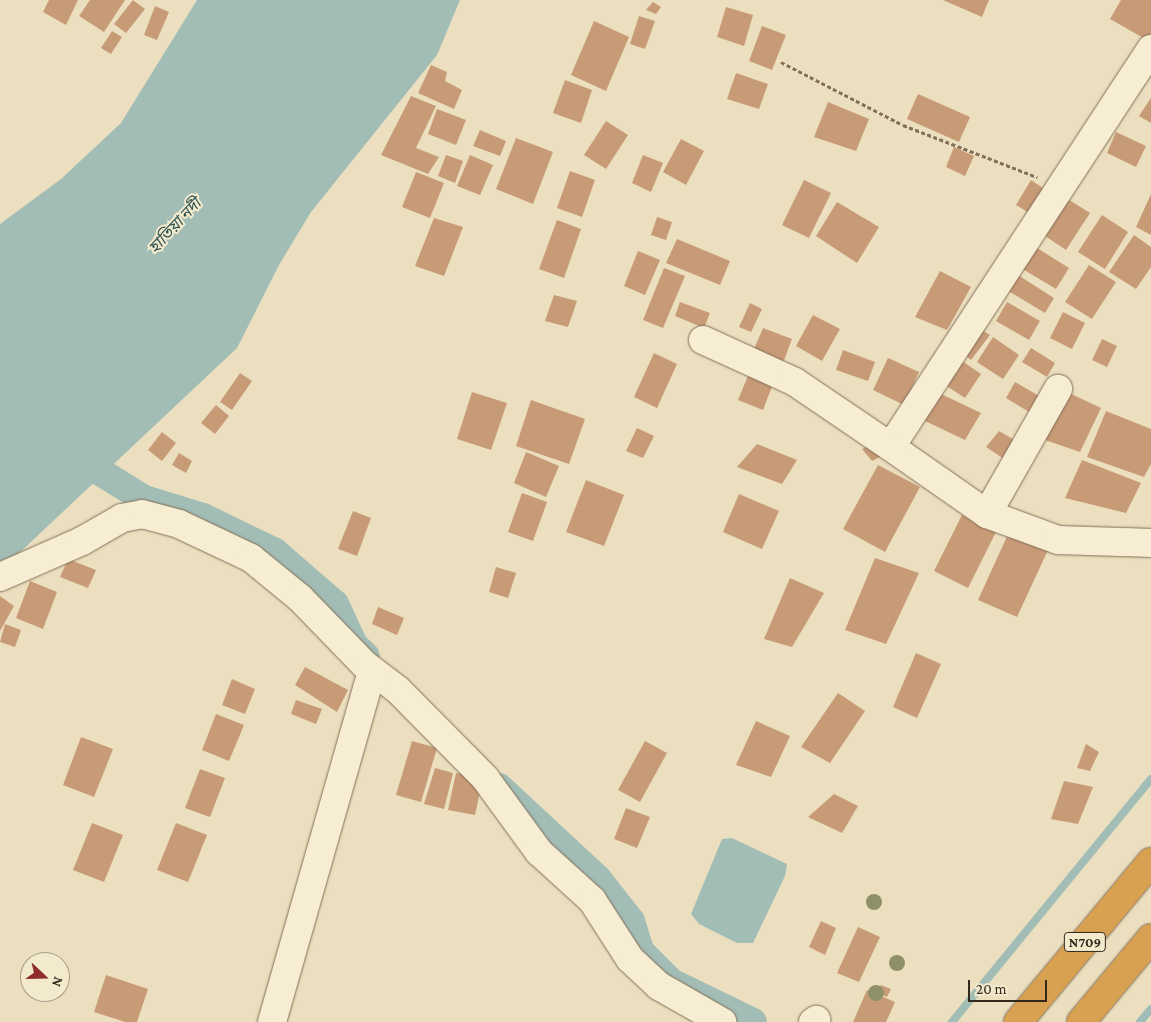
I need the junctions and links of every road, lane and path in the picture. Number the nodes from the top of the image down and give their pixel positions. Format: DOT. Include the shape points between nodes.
graph roads {
  1 [pos="1151,49"];
  2 [pos="781,62"];
  3 [pos="1060,187"];
  4 [pos="703,340"];
  5 [pos="1058,389"];
  6 [pos="891,447"];
  7 [pos="987,514"];
  8 [pos="1151,543"];
  9 [pos="0,578"];
  10 [pos="372,671"];
  11 [pos="1151,862"];
  12 [pos="1151,938"];
  13 [pos="272,1022"];
  14 [pos="722,1022"];
  15 [pos="1018,1022"];
  16 [pos="1081,1022"];
  1 -- 3 [label="street"];
  2 -- 3 [label="path" via="903,125"];
  3 -- 6 [label="street"];
  4 -- 6 [label="street" via="795,382"];
  5 -- 7 [label="street"];
  6 -- 7 [label="street"];
  7 -- 8 [label="street" via="1058,540"];
  9 -- 10 [label="street" via="82,541 122,518 142,514 179,524 252,558 300,598"];
  10 -- 13 [label="street"];
  10 -- 14 [label="street" via="398,690 485,778 539,852 592,900 630,959 659,986"];
  11 -- 15 [label="highway, N709"];
  12 -- 16 [label="highway"];
}
